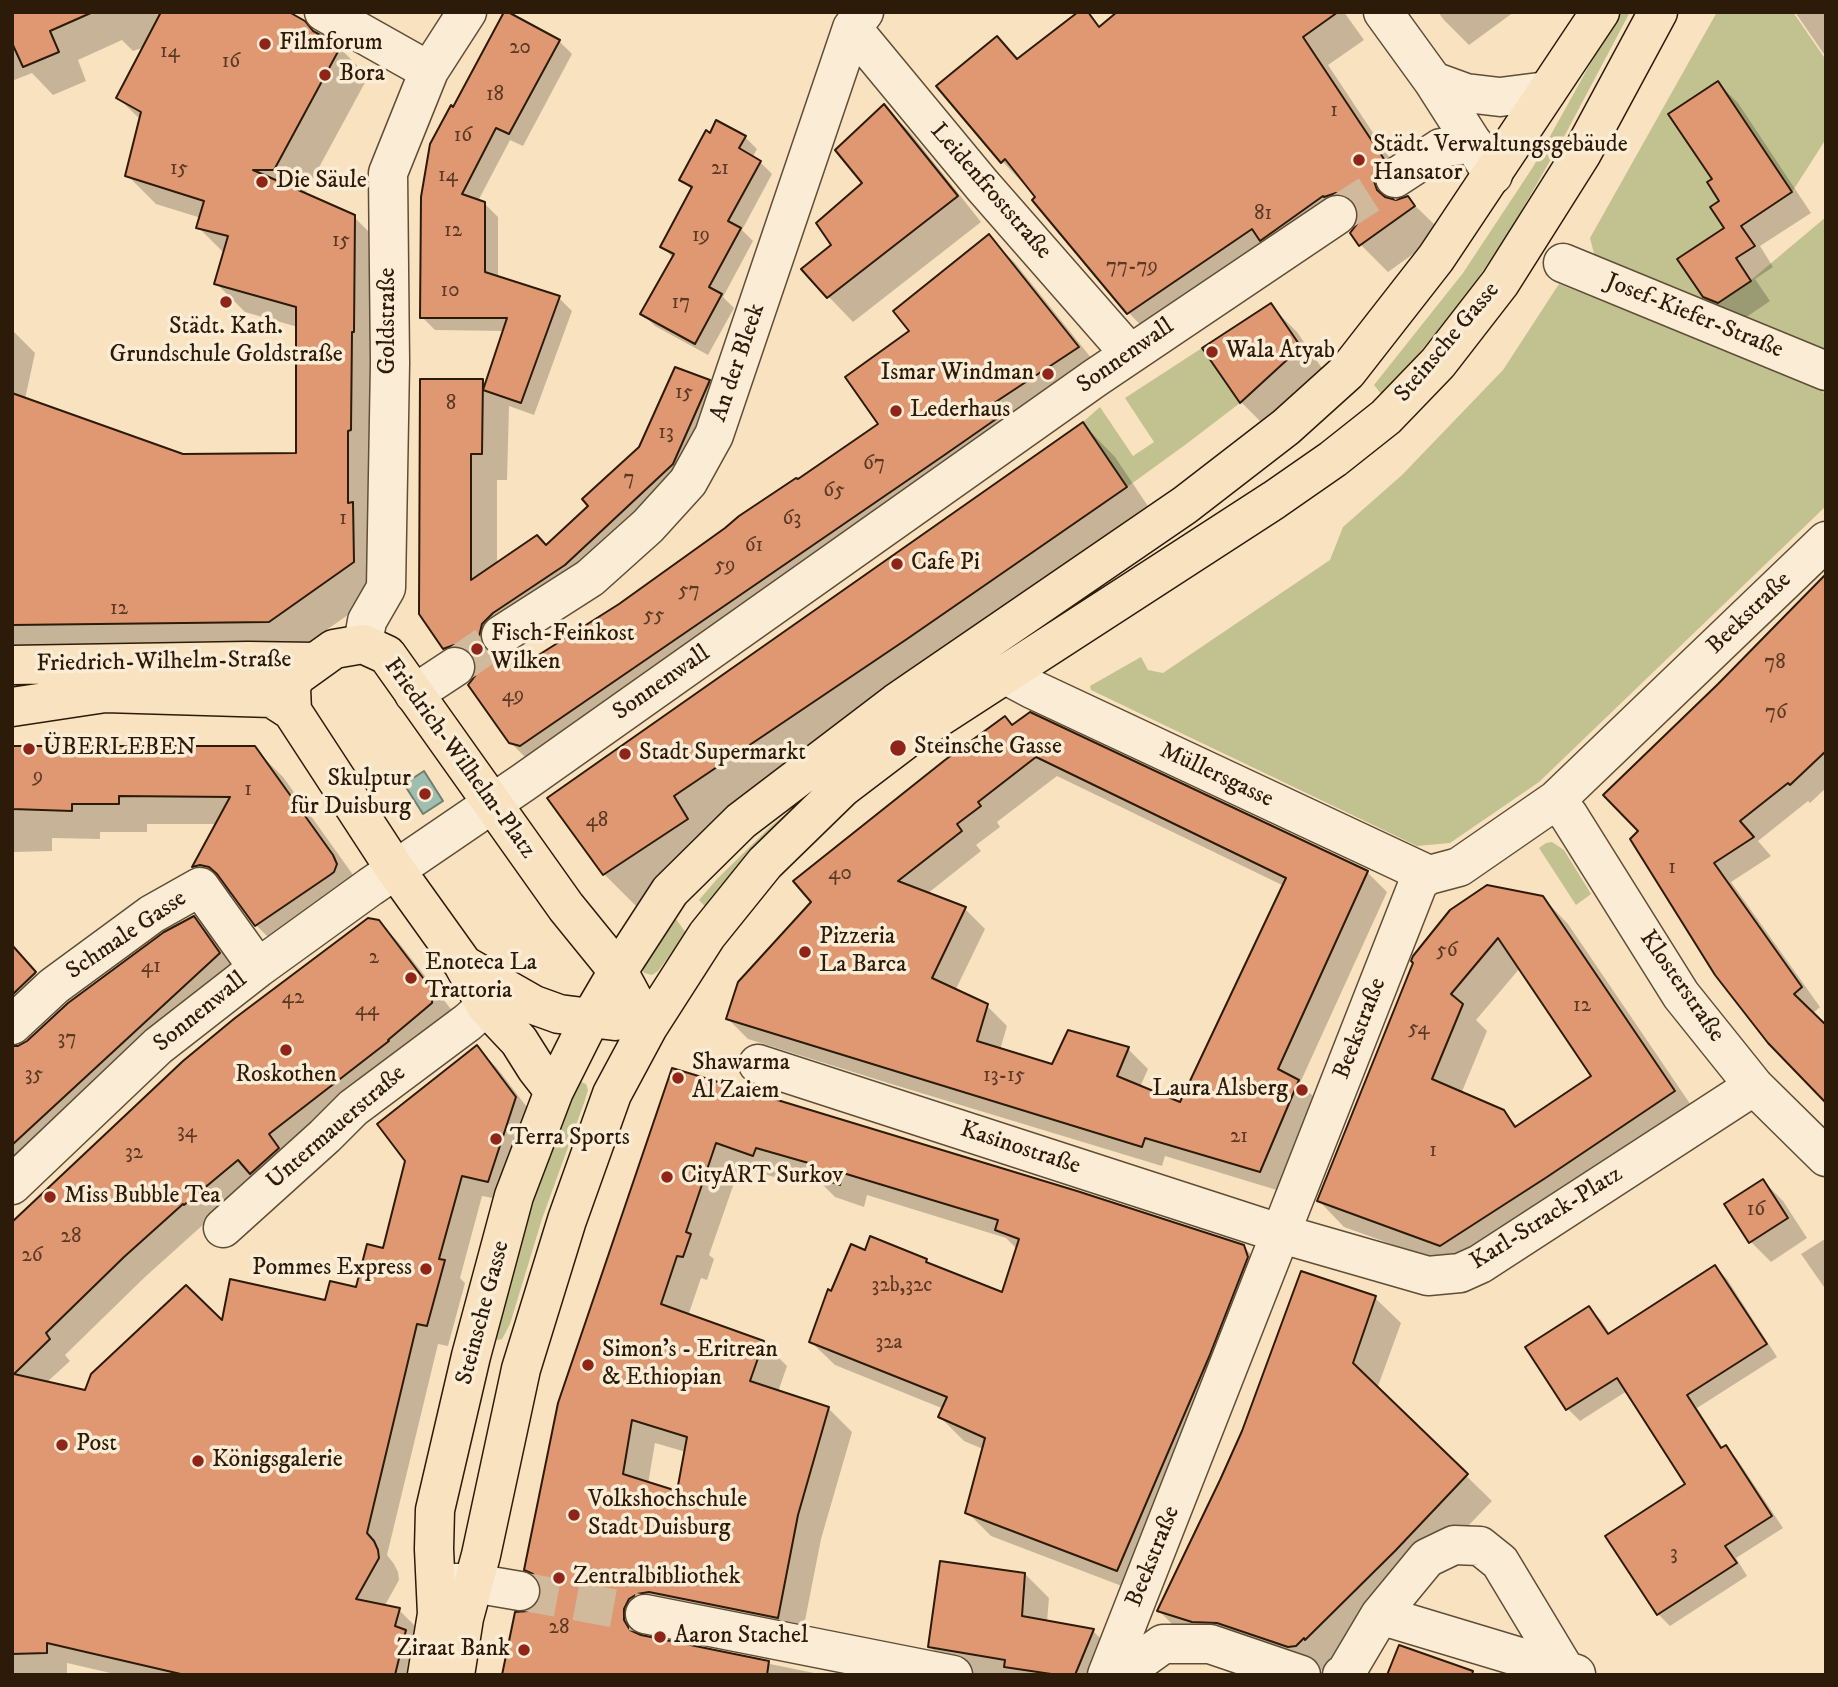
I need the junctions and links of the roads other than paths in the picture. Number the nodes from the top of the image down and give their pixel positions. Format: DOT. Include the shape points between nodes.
graph roads {
  1 [pos="324,12"];
  2 [pos="467,12"];
  3 [pos="1383,12"];
  4 [pos="1600,12"];
  5 [pos="1658,12"];
  6 [pos="858,20"];
  7 [pos="429,71"];
  8 [pos="1433,81"];
  9 [pos="1547,91"];
  10 [pos="1473,143"];
  11 [pos="1493,175"];
  12 [pos="1395,178"];
  13 [pos="1337,215"];
  14 [pos="1563,263"];
  15 [pos="1130,354"];
  16 [pos="1826,371"];
  17 [pos="1826,541"];
  18 [pos="501,635"];
  19 [pos="363,644"];
  20 [pos="315,662"];
  21 [pos="12,665"];
  22 [pos="455,667"];
  23 [pos="1004,674"];
  24 [pos="414,694"];
  25 [pos="282,704"];
  26 [pos="12,707"];
  27 [pos="1556,800"];
  28 [pos="491,803"];
  29 [pos="395,869"];
  30 [pos="1429,875"];
  31 [pos="463,964"];
  32 [pos="258,968"];
  33 [pos="618,971"];
  34 [pos="486,1006"];
  35 [pos="591,1017"];
  36 [pos="12,1025"];
  37 [pos="648,1027"];
  38 [pos="758,1064"];
  39 [pos="1754,1086"];
  40 [pos="554,1091"];
  41 [pos="1826,1157"];
  42 [pos="12,1185"];
  43 [pos="223,1228"];
  44 [pos="1297,1238"];
  45 [pos="455,1583"];
  46 [pos="520,1591"];
  47 [pos="645,1614"];
  48 [pos="1380,1615"];
  49 [pos="1572,1672"];
  50 [pos="426,1675"];
  51 [pos="455,1675"];
  52 [pos="953,1675"];
  53 [pos="1107,1675"];
  54 [pos="1120,1675"];
  55 [pos="1301,1675"];
  56 [pos="1342,1675"];
  1 -- 7 [label="street"];
  2 -- 7 [label="street, Goldstraße"];
  3 -- 8 [label="street"];
  4 -- 9 [label="main road, Steinsche Gasse"];
  5 -- 23 [label="main road, Steinsche Gasse" via="1582,153 1500,283 1438,363 1386,416 1274,500"];
  6 -- 15 [label="street, Leidenfroststraße" via="982,185"];
  6 -- 18 [label="street, An der Bleek" via="715,435 688,482 590,578"];
  7 -- 19 [label="street, Goldstraße" via="388,173 386,588 367,621"];
  8 -- 9 [label="street" via="1489,96"];
  8 -- 10 [label="street"];
  9 -- 11 [label="main road, Steinsche Gasse"];
  10 -- 11 [label="street"];
  10 -- 12 [label="street" via="1441,148"];
  11 -- 33 [label="main road, Steinsche Gasse" via="1348,372 1185,506 896,703 741,821 670,891"];
  13 -- 15 [label="street, Sonnenwall"];
  14 -- 16 [label="street, Josef-Kiefer-Straße"];
  15 -- 28 [label="street, Sonnenwall"];
  17 -- 27 [label="street, Beekstraße"];
  19 -- 20 [label="main road, Friedrich-Wilhelm-Platz" via="334,649"];
  19 -- 24 [label="main road, Friedrich-Wilhelm-Platz" via="387,656"];
  20 -- 21 [label="main road, Friedrich-Wilhelm-Straße"];
  20 -- 25 [label="main road, Friedrich-Wilhelm-Platz" via="295,677"];
  22 -- 24 [label="street"];
  23 -- 30 [label="street, Müllersgasse"];
  23 -- 37 [label="main road, Steinsche Gasse" via="842,788 765,863 707,935"];
  24 -- 28 [label="main road, Friedrich-Wilhelm-Platz"];
  25 -- 26 [label="main road, Friedrich-Wilhelm-Straße" via="104,693"];
  25 -- 29 [label="main road"];
  27 -- 30 [label="street, Beekstraße" via="1459,867"];
  27 -- 39 [label="street, Klosterstraße" via="1681,995"];
  28 -- 29 [label="street, Sonnenwall"];
  28 -- 33 [label="main road, Friedrich-Wilhelm-Platz"];
  29 -- 31 [label="main road"];
  29 -- 32 [label="street, Sonnenwall"];
  30 -- 44 [label="street, Beekstraße" via="1419,881"];
  31 -- 34 [label="main road"];
  31 -- 35 [label="main road" via="534,1005 559,1014"];
  32 -- 36 [label="street, Schmale Gasse" via="200,887 152,914 54,986"];
  32 -- 42 [label="street, Sonnenwall" via="158,1046"];
  33 -- 35 [label="main road, Steinsche Gasse"];
  33 -- 37 [label="main road"];
  34 -- 40 [label="main road" via="519,1041"];
  34 -- 43 [label="street, Untermauerstraße" via="354,1108"];
  35 -- 37 [label="main road"];
  35 -- 40 [label="main road, Steinsche Gasse"];
  37 -- 45 [label="main road, Steinsche Gasse" via="612,1094 567,1220 521,1369 481,1555"];
  38 -- 44 [label="street, Kasinostraße"];
  39 -- 41 [label="street, Klosterstraße"];
  39 -- 44 [label="street, Karl-Strack-Platz" via="1460,1273 1428,1276"];
  40 -- 45 [label="main road, Steinsche Gasse" via="514,1196 435,1510 434,1549"];
  44 -- 53 [label="street, Beekstraße"];
  45 -- 46 [label="street"];
  45 -- 50 [label="main road, Steinsche Gasse" via="437,1614"];
  45 -- 51 [label="main road, Steinsche Gasse" via="464,1618"];
  47 -- 52 [label="street"];
  48 -- 49 [label="street"];
  48 -- 49 [label="street" via="1427,1558 1454,1545 1480,1546 1500,1562"];
  48 -- 56 [label="street"];
  54 -- 55 [label="street" via="1163,1644 1210,1644"];
}
